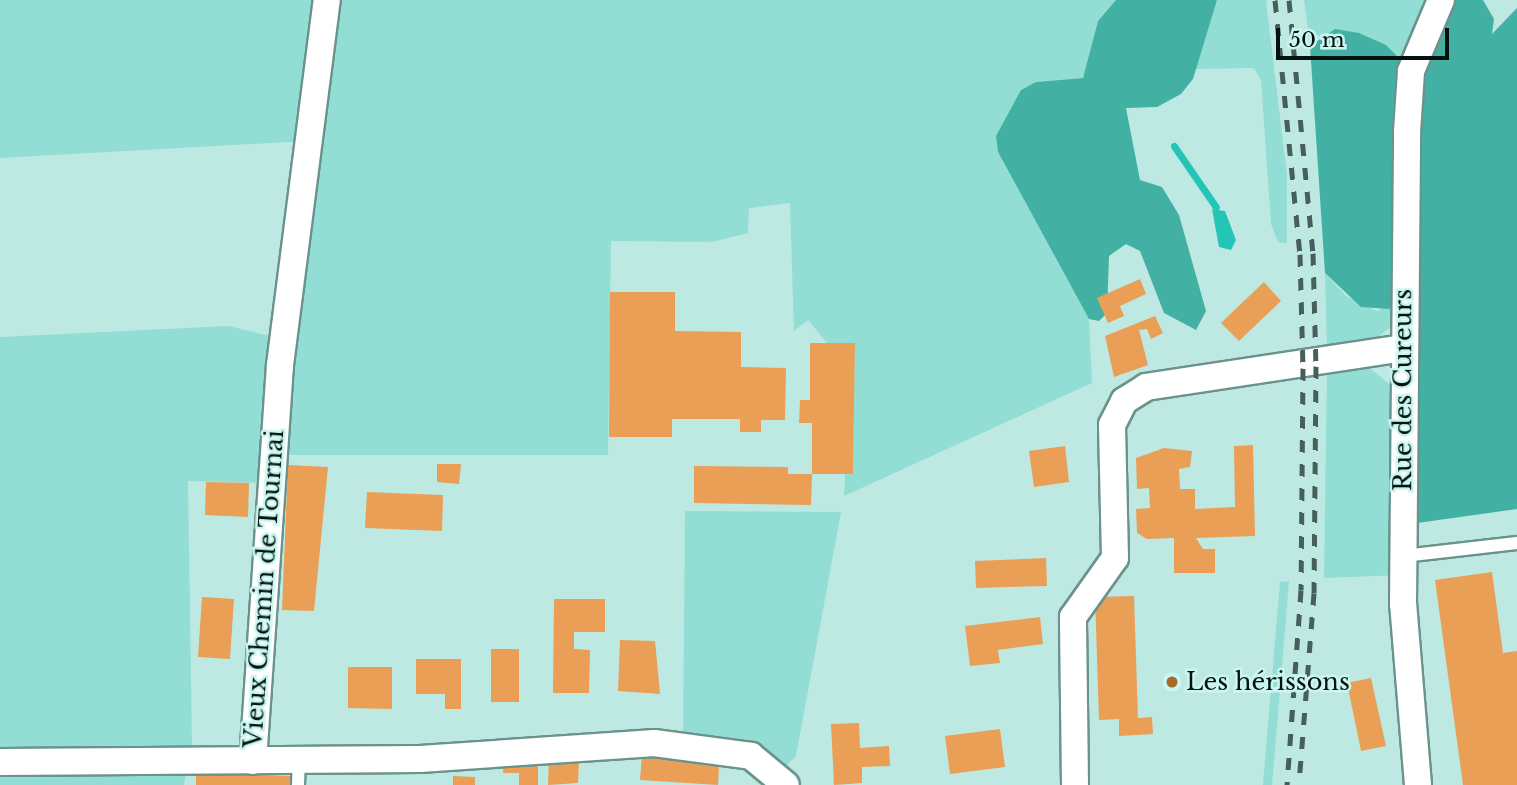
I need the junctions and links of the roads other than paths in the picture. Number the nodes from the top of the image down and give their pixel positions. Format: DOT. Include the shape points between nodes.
graph roads {
  1 [pos="327,0"];
  2 [pos="1441,0"];
  3 [pos="1403,348"];
  4 [pos="1517,543"];
  5 [pos="1402,556"];
  6 [pos="253,761"];
  7 [pos="0,762"];
  8 [pos="299,773"];
  9 [pos="786,785"];
  10 [pos="1075,785"];
  11 [pos="1418,785"];
  1 -- 6 [label="street, Vieux Chemin de Tournai" via="275,416"];
  2 -- 3 [label="street, Rue des Cureurs" via="1411,71"];
  3 -- 5 [label="street, Rue des Cureurs"];
  3 -- 10 [label="street" via="1146,387 1124,401 1112,425 1115,558 1073,617"];
  4 -- 5 [label="lane"];
  5 -- 11 [label="street, Rue des Cureurs" via="1405,674"];
  6 -- 7 [label="street"];
  6 -- 8 [label="street, Vieux Chemin de Tournai"];
  8 -- 9 [label="street, Vieux Chemin de Tournai" via="683,744 751,756"];
}
